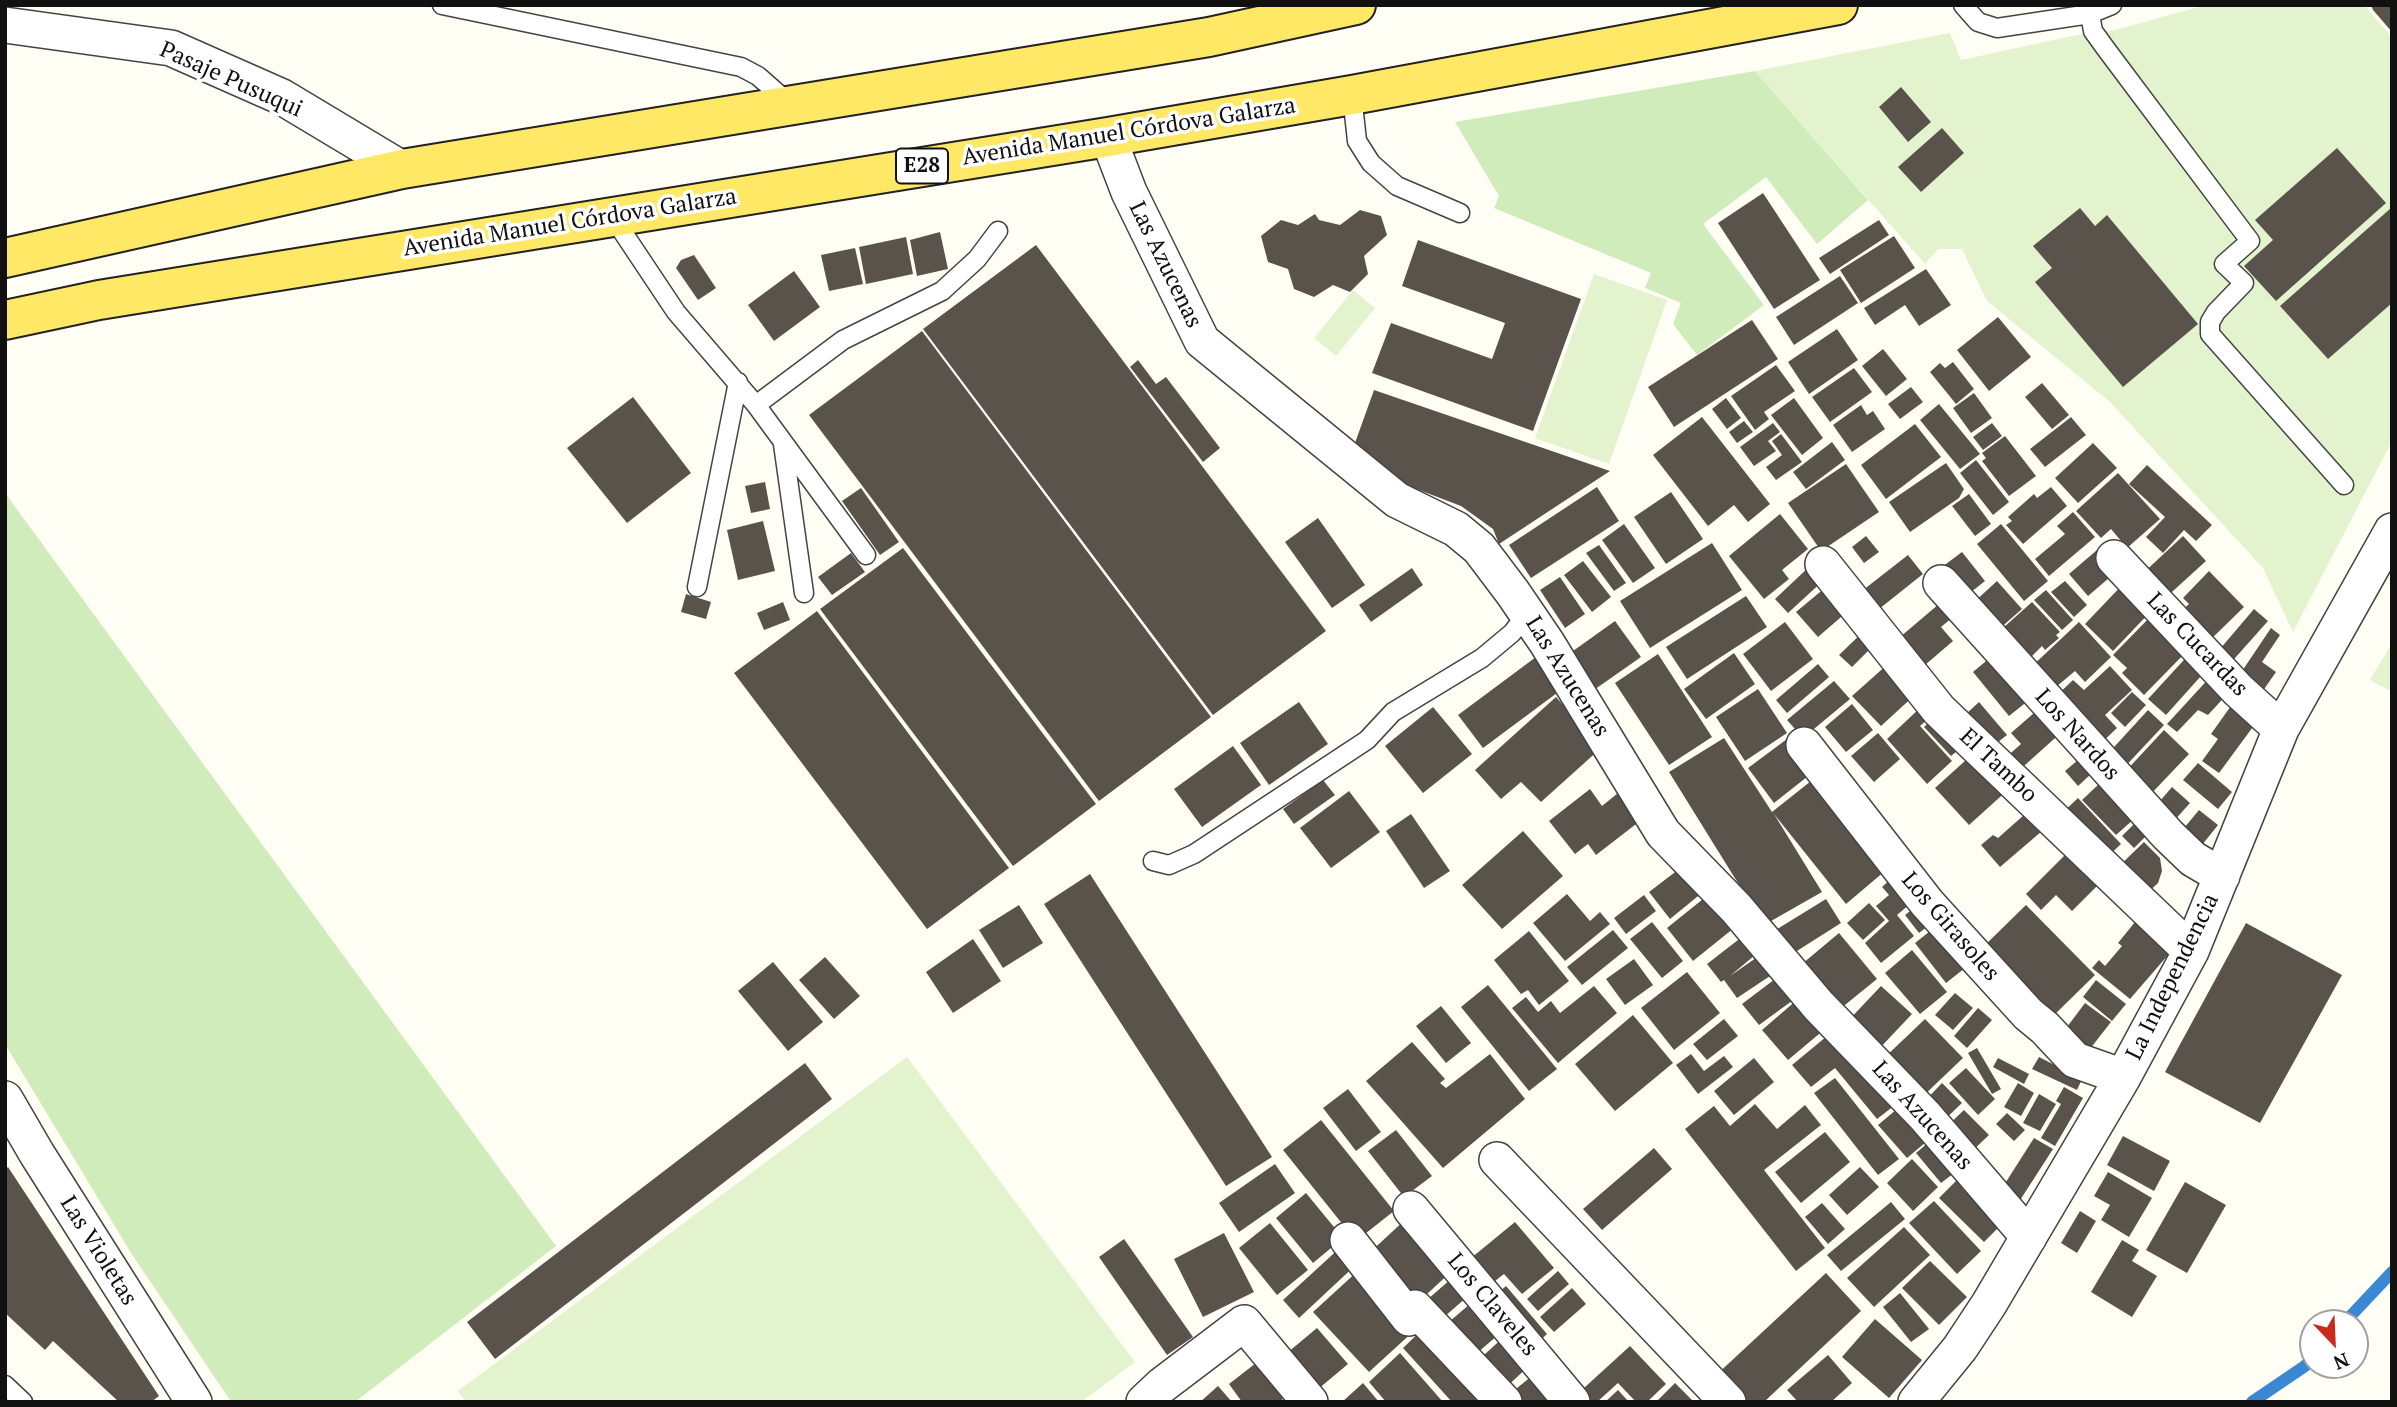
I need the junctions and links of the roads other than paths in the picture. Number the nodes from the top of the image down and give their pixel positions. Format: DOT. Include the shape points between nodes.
graph roads {
  1 [pos="442,5"];
  2 [pos="1356,5"];
  3 [pos="1838,5"];
  4 [pos="1963,5"];
  5 [pos="2112,5"];
  6 [pos="2090,13"];
  7 [pos="5,25"];
  8 [pos="1352,95"];
  9 [pos="791,105"];
  10 [pos="1108,137"];
  11 [pos="402,169"];
  12 [pos="1460,213"];
  13 [pos="612,216"];
  14 [pos="998,231"];
  15 [pos="5,258"];
  16 [pos="5,320"];
  17 [pos="738,382"];
  18 [pos="756,405"];
  19 [pos="782,440"];
  20 [pos="2344,485"];
  21 [pos="2392,531"];
  22 [pos="866,555"];
  23 [pos="2114,558"];
  24 [pos="1823,564"];
  25 [pos="1941,583"];
  26 [pos="697,587"];
  27 [pos="804,593"];
  28 [pos="1527,614"];
  29 [pos="2281,729"];
  30 [pos="1804,745"];
  31 [pos="1153,861"];
  32 [pos="2222,876"];
  33 [pos="2191,951"];
  34 [pos="2123,1077"];
  35 [pos="5,1099"];
  36 [pos="1497,1160"];
  37 [pos="1411,1209"];
  38 [pos="2029,1237"];
  39 [pos="1348,1240"];
  40 [pos="5,1385"];
  41 [pos="23,1402"];
  42 [pos="194,1402"];
  43 [pos="1144,1402"];
  44 [pos="1310,1402"];
  45 [pos="1504,1402"];
  46 [pos="1572,1402"];
  47 [pos="1728,1402"];
  48 [pos="1916,1402"];
  1 -- 9 [label="lane" via="741,67"];
  2 -- 9 [label="main road" via="1209,37"];
  3 -- 8 [label="main road, Avenida Manuel Córdova Galarza / E28"];
  4 -- 6 [label="lane" via="1978,22 1997,28"];
  5 -- 6 [label="lane"];
  6 -- 20 [label="lane" via="2093,31 2250,241 2224,264 2244,284 2210,322 2210,334"];
  7 -- 11 [label="street, Pasaje Pusuqui" via="171,48 282,97"];
  8 -- 10 [label="main road, Avenida Manuel Córdova Galarza / E28"];
  8 -- 12 [label="lane" via="1357,141 1371,163 1398,186"];
  9 -- 11 [label="main road"];
  10 -- 13 [label="main road, Avenida Manuel Córdova Galarza / E28"];
  10 -- 28 [label="street, Las Azucenas" via="1129,192 1202,341 1397,500 1468,538"];
  11 -- 15 [label="main road"];
  13 -- 16 [label="main road, Avenida Manuel Córdova Galarza / E28" via="99,300"];
  13 -- 17 [label="lane" via="676,312"];
  14 -- 18 [label="lane" via="977,259 942,291 843,340"];
  17 -- 18 [label="lane"];
  17 -- 26 [label="lane"];
  18 -- 19 [label="lane"];
  19 -- 22 [label="lane"];
  19 -- 27 [label="lane"];
  21 -- 29 [label="street, La Independencia"];
  23 -- 29 [label="street, Las Cucardas" via="2238,690"];
  24 -- 33 [label="street, El Tambo" via="1939,710"];
  25 -- 32 [label="street, Los Nardos" via="2168,835 2193,859"];
  28 -- 31 [label="lane" via="1482,658 1392,712 1367,740 1205,847 1169,865"];
  28 -- 38 [label="street, Las Azucenas" via="1662,833 1925,1116"];
  29 -- 32 [label="street, La Independencia"];
  30 -- 34 [label="street, Los Girasoles" via="1927,903 2028,1014 2075,1060"];
  32 -- 33 [label="street, La Independencia"];
  33 -- 34 [label="street, La Independencia"];
  34 -- 38 [label="street, La Independencia"];
  35 -- 42 [label="street, Las Violetas"];
  36 -- 47 [label="street"];
  37 -- 46 [label="street, Los Claveles"];
  38 -- 48 [label="street, La Independencia" via="1960,1348"];
  39 -- 45 [label="street" via="1409,1318 1415,1308"];
  40 -- 41 [label="lane"];
  43 -- 44 [label="street" via="1244,1323"];
}
